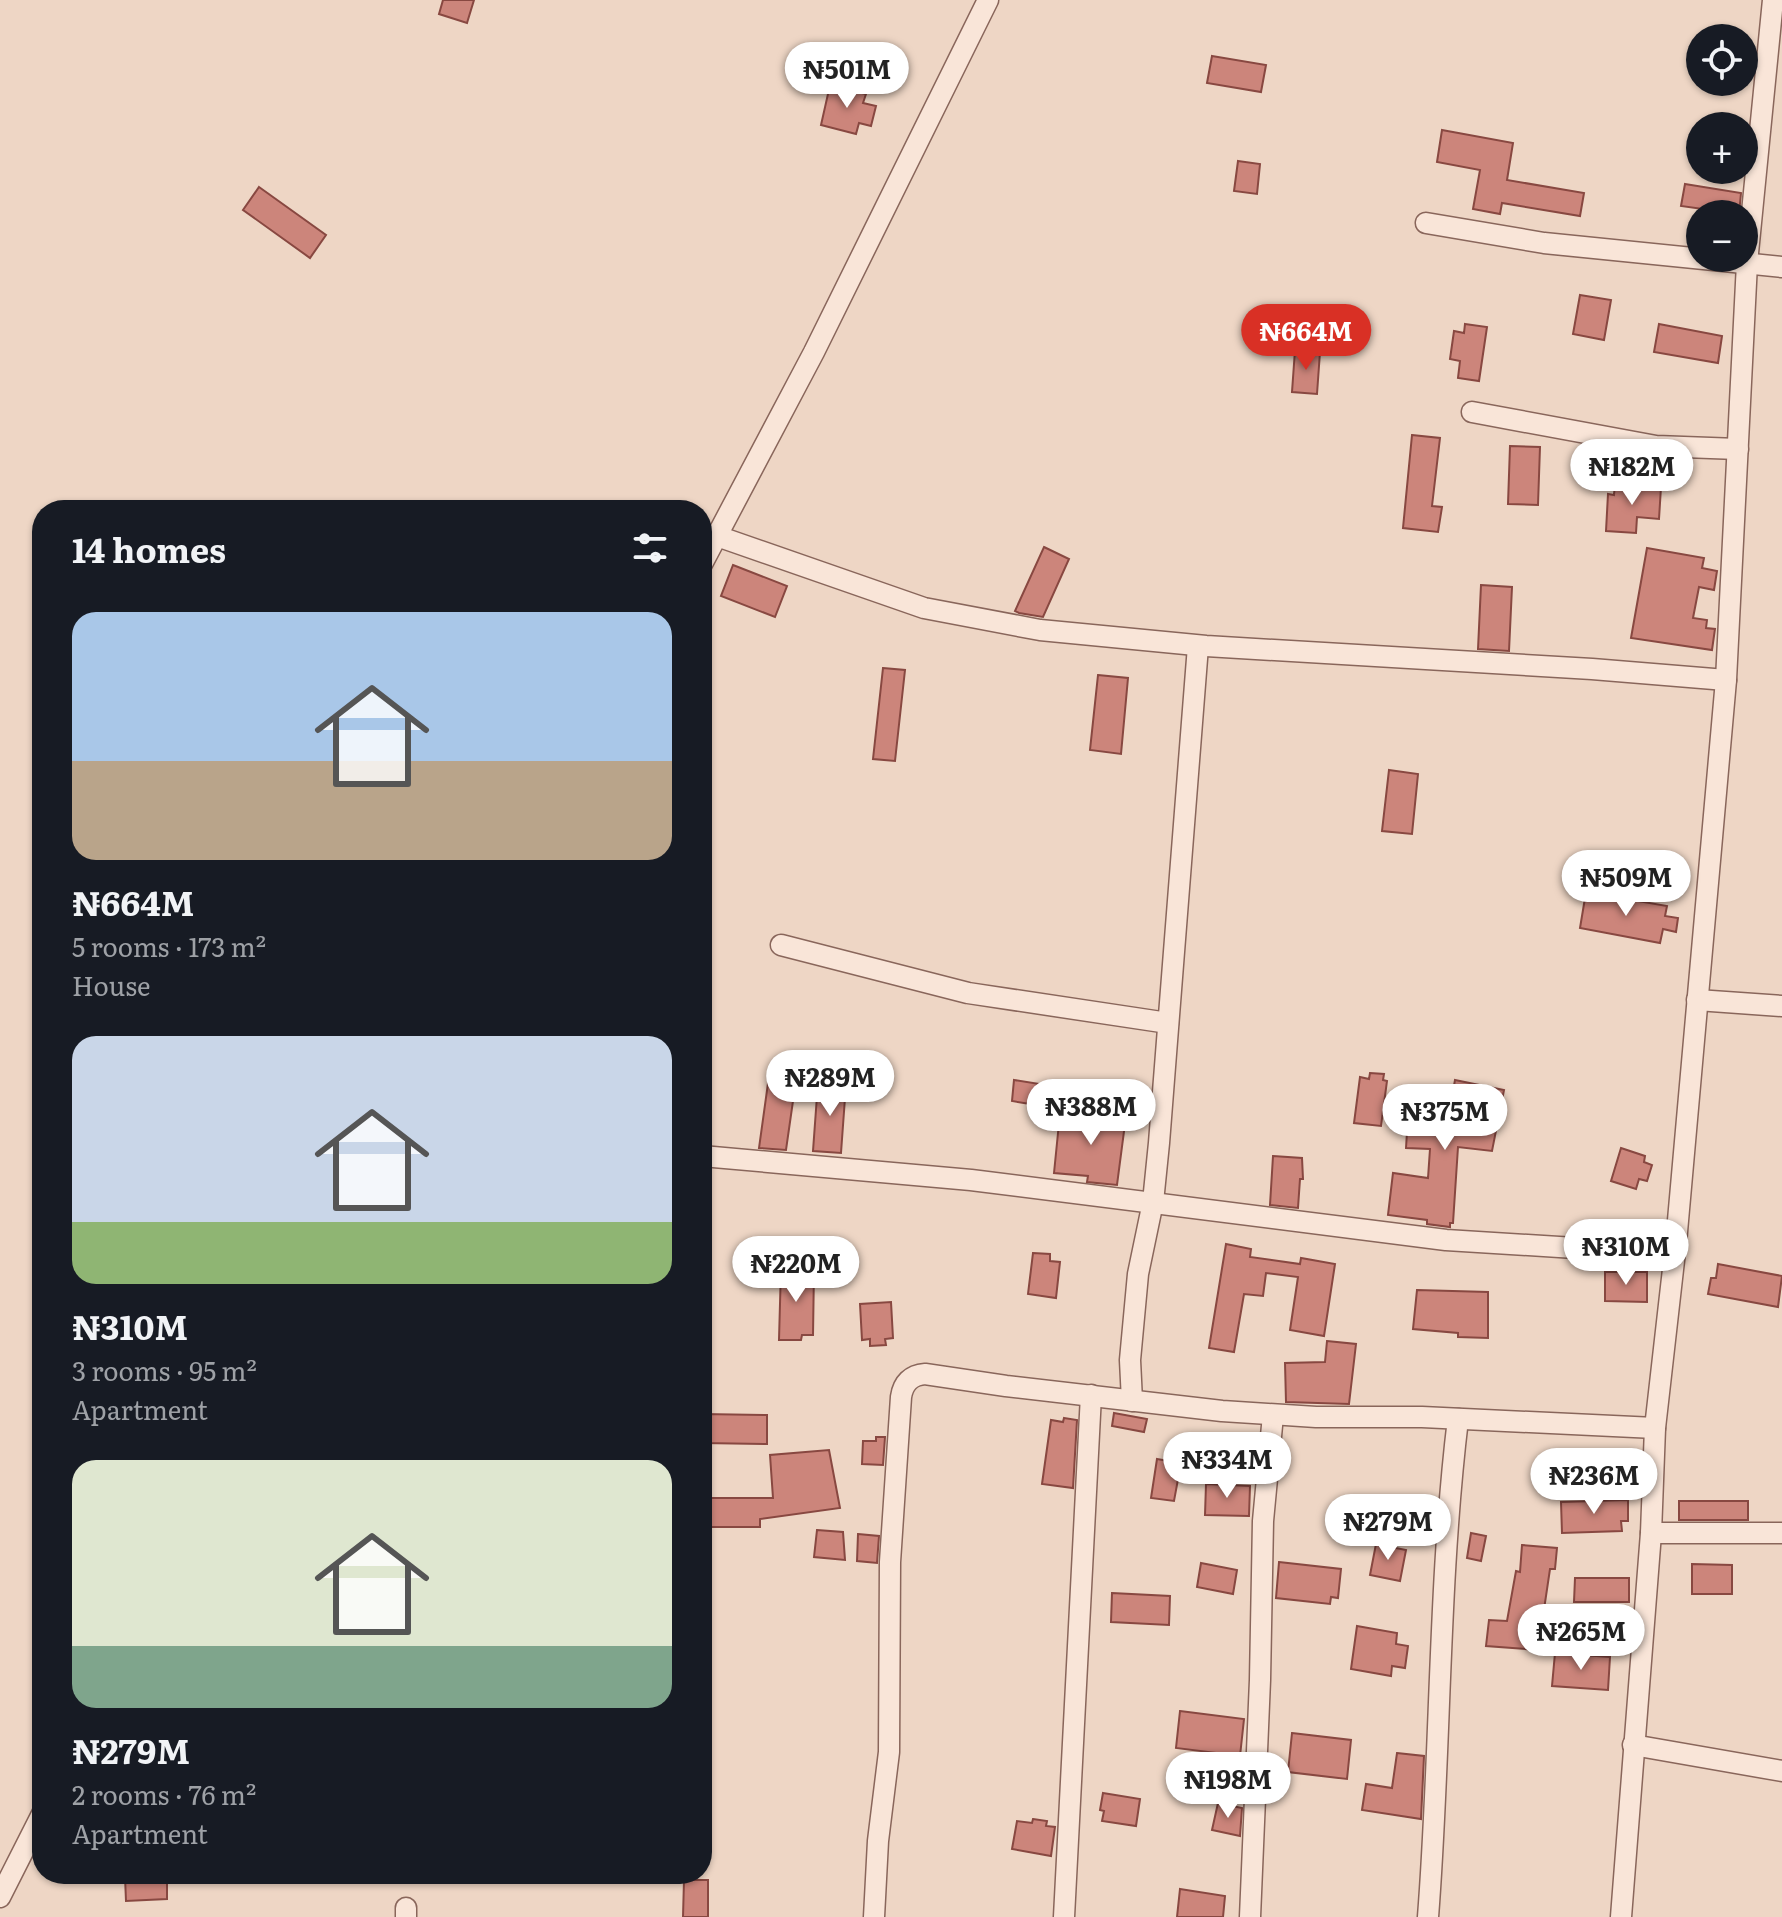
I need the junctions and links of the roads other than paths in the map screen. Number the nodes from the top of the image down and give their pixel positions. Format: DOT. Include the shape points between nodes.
graph roads {
  1 [pos="988,0"];
  2 [pos="1773,0"];
  3 [pos="1753,200"];
  4 [pos="1426,223"];
  5 [pos="1686,257"];
  6 [pos="1758,264"];
  7 [pos="1782,267"];
  8 [pos="1747,272"];
  9 [pos="1472,412"];
  10 [pos="1738,449"];
  11 [pos="717,536"];
  12 [pos="712,545"];
  13 [pos="1198,646"];
  14 [pos="1726,680"];
  15 [pos="781,945"];
  16 [pos="1697,1000"];
  17 [pos="1782,1006"];
  18 [pos="1168,1023"];
  19 [pos="712,1157"];
  20 [pos="1153,1202"];
  21 [pos="1676,1243"];
  22 [pos="1091,1395"];
  23 [pos="1132,1401"];
  24 [pos="1273,1415"];
  25 [pos="1458,1419"];
  26 [pos="1655,1428"];
  27 [pos="1651,1533"];
  28 [pos="1782,1533"];
  29 [pos="1633,1745"];
  30 [pos="1782,1771"];
  31 [pos="32,1834"];
  32 [pos="0,1897"];
  33 [pos="874,1917"];
  34 [pos="1064,1917"];
  35 [pos="1250,1917"];
  36 [pos="1428,1917"];
  37 [pos="1621,1917"];
  1 -- 11 [label="street"];
  2 -- 3 [label="street"];
  4 -- 5 [label="street" via="1544,243"];
  6 -- 7 [label="street"];
  8 -- 10 [label="street"];
  9 -- 10 [label="street" via="1656,446"];
  10 -- 14 [label="street"];
  11 -- 12 [label="street"];
  11 -- 13 [label="street" via="924,608 1040,630"];
  13 -- 14 [label="street"];
  13 -- 18 [label="street"];
  14 -- 16 [label="street"];
  15 -- 18 [label="street" via="968,993"];
  16 -- 17 [label="street"];
  16 -- 21 [label="street"];
  18 -- 20 [label="street"];
  19 -- 20 [label="street"];
  20 -- 21 [label="street" via="1446,1240 1575,1248"];
  20 -- 23 [label="street" via="1138,1274"];
  21 -- 26 [label="street"];
  22 -- 23 [label="street"];
  22 -- 33 [label="street" via="925,1374 902,1388 890,1562 889,1752"];
  22 -- 34 [label="street"];
  23 -- 24 [label="street"];
  24 -- 25 [label="street"];
  24 -- 35 [label="street" via="1263,1521"];
  25 -- 26 [label="street"];
  25 -- 36 [label="street" via="1449,1492"];
  26 -- 27 [label="street"];
  27 -- 28 [label="street"];
  27 -- 29 [label="street"];
  29 -- 30 [label="street"];
  29 -- 37 [label="street"];
  31 -- 32 [label="street"];
}
